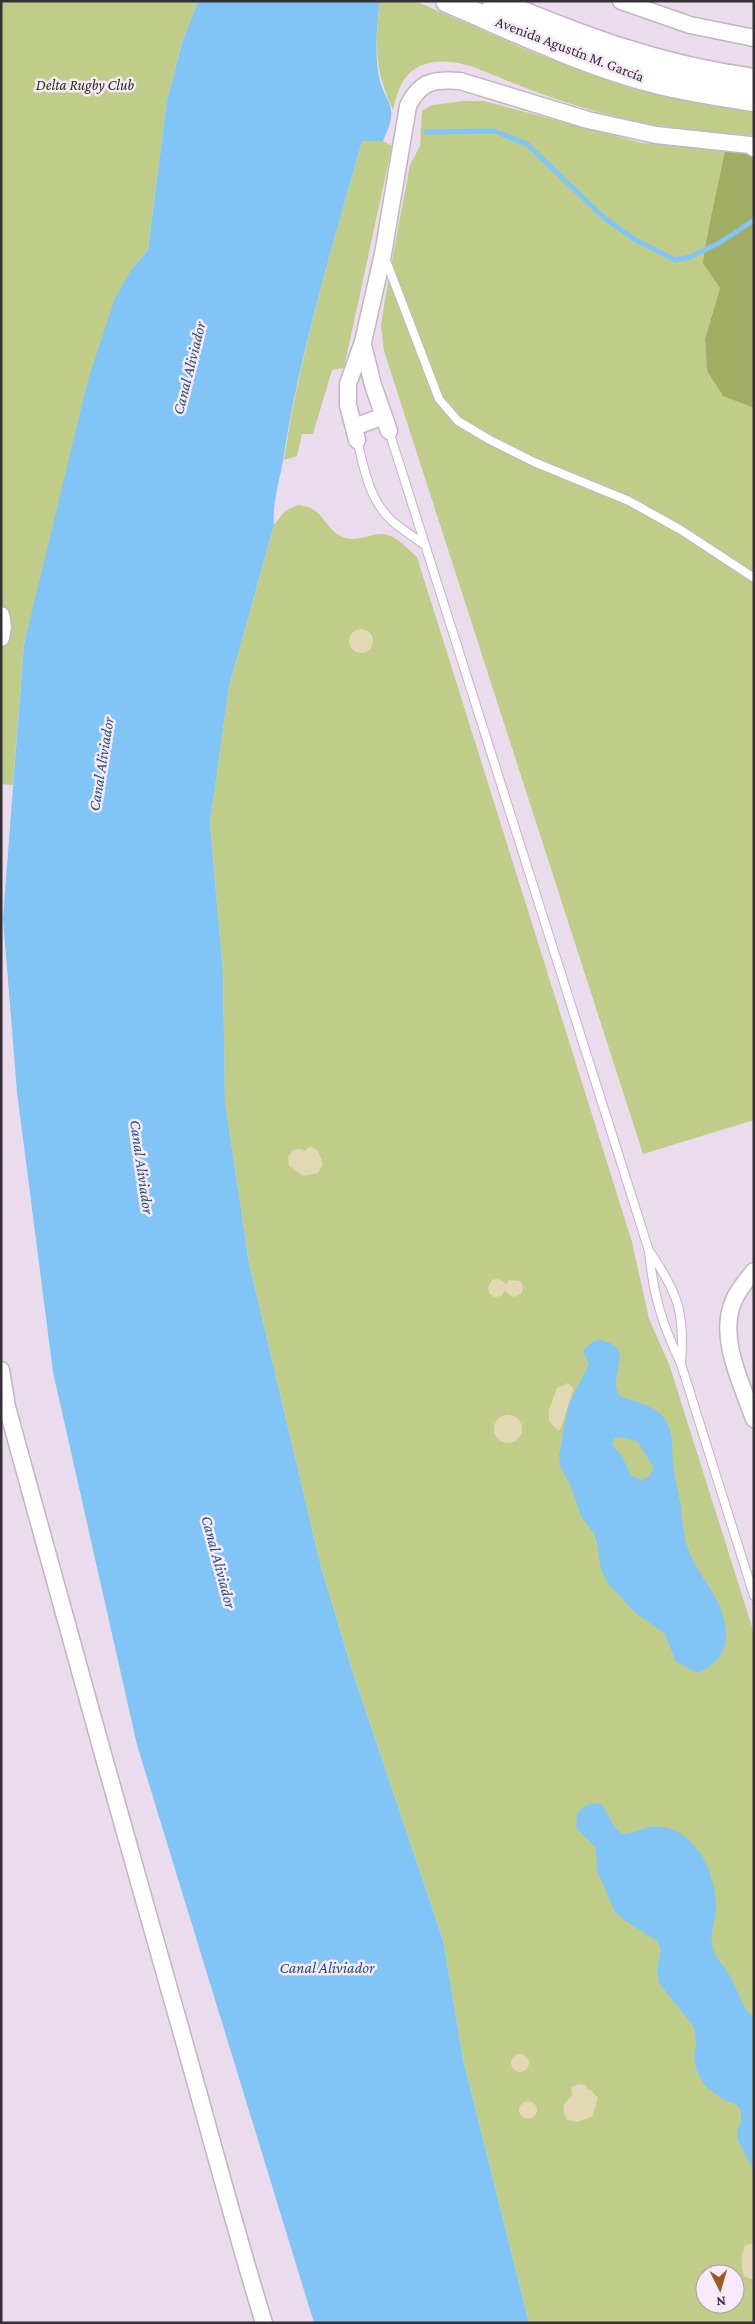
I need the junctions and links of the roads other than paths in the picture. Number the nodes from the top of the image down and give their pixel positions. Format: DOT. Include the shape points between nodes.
graph roads {
  1 [pos="447,1"];
  2 [pos="494,1"];
  3 [pos="621,1"];
  4 [pos="754,38"];
  5 [pos="754,80"];
  6 [pos="754,100"];
  7 [pos="752,146"];
  8 [pos="383,254"];
  9 [pos="363,342"];
  10 [pos="386,424"];
  11 [pos="355,433"];
  12 [pos="423,544"];
  13 [pos="754,578"];
  14 [pos="1,615"];
  15 [pos="1,638"];
  16 [pos="649,1251"];
  17 [pos="754,1271"];
  18 [pos="681,1364"];
  19 [pos="1,1370"];
  20 [pos="754,1419"];
  21 [pos="754,1596"];
  22 [pos="264,2323"];
  1 -- 6 [label="main road, Avenida Agustín M. García" via="622,72 698,91"];
  2 -- 5 [label="main road, Avenida Agustín M. García" via="597,43 645,58"];
  3 -- 4 [label="street" via="690,25"];
  7 -- 8 [label="street" via="656,135 588,120 460,81 430,83 419,88 408,106"];
  8 -- 9 [label="street"];
  8 -- 13 [label="lane" via="439,399 458,421 534,462 629,501 681,530"];
  9 -- 10 [label="street"];
  9 -- 11 [label="street" via="347,392"];
  10 -- 11 [label="street"];
  10 -- 12 [label="lane"];
  11 -- 12 [label="lane" via="372,494 391,521"];
  12 -- 16 [label="lane"];
  14 -- 15 [label="street"];
  16 -- 18 [label="lane" via="658,1308"];
  16 -- 18 [label="lane" via="669,1280 679,1305 683,1338"];
  17 -- 20 [label="street" via="734,1299 728,1319 736,1368"];
  18 -- 21 [label="lane"];
  19 -- 22 [label="street" via="7,1407 67,1629"];
}
